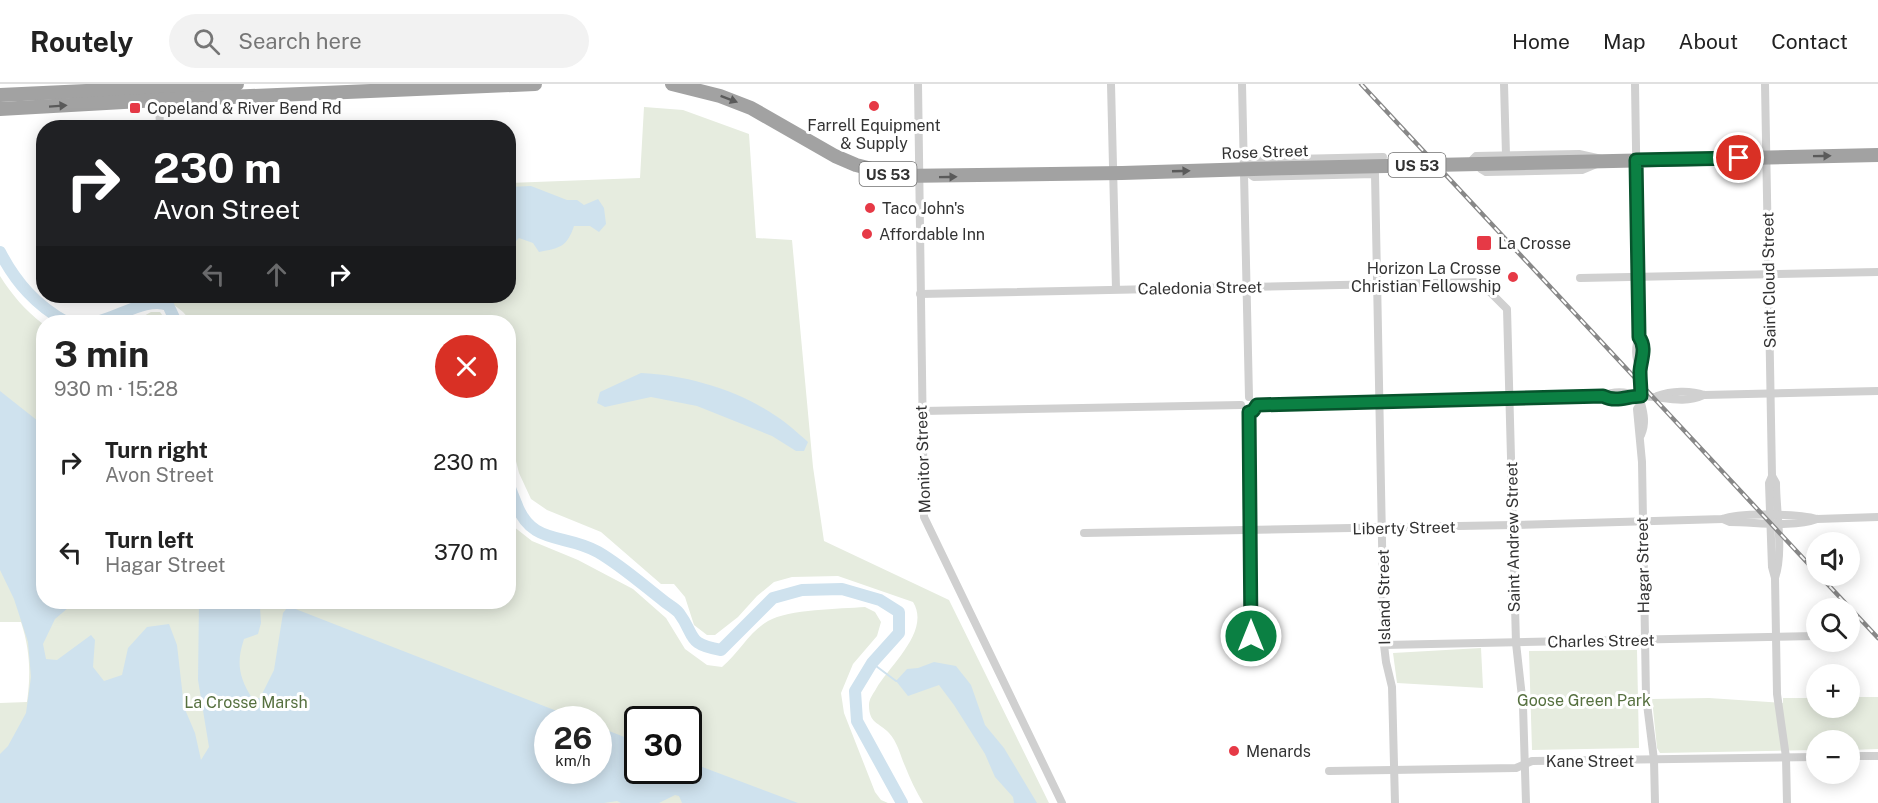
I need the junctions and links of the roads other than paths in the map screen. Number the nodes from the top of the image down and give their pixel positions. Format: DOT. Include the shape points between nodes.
graph roads {
  1 [pos="237,84"];
  2 [pos="339,84"];
  3 [pos="522,84"];
  4 [pos="535,84"];
  5 [pos="672,84"];
  6 [pos="918,84"];
  7 [pos="1111,84"];
  8 [pos="1242,84"];
  9 [pos="1504,84"];
  10 [pos="1635,84"];
  11 [pos="1765,84"];
  12 [pos="159,89"];
  13 [pos="300,94"];
  14 [pos="0,95"];
  15 [pos="0,109"];
  16 [pos="160,120"];
  17 [pos="1506,155"];
  18 [pos="1878,155"];
  19 [pos="1767,157"];
  20 [pos="1383,158"];
  21 [pos="1606,160"];
  22 [pos="1636,160"];
  23 [pos="1248,169"];
  24 [pos="1113,173"];
  25 [pos="919,177"];
  26 [pos="1878,272"];
  27 [pos="1770,274"];
  28 [pos="1638,277"];
  29 [pos="1580,278"];
  30 [pos="1480,282"];
  31 [pos="1377,284"];
  32 [pos="1246,287"];
  33 [pos="1116,289"];
  34 [pos="920,294"];
  35 [pos="1878,391"];
  36 [pos="1771,394"];
  37 [pos="1249,397"];
  38 [pos="1639,398"];
  39 [pos="1510,399"];
  40 [pos="1379,402"];
  41 [pos="1241,405"];
  42 [pos="1257,405"];
  43 [pos="922,411"];
  44 [pos="1249,412"];
  45 [pos="1878,517"];
  46 [pos="1774,519"];
  47 [pos="1643,522"];
  48 [pos="1513,525"];
  49 [pos="1382,528"];
  50 [pos="1250,531"];
  51 [pos="1084,533"];
  52 [pos="1251,636"];
  53 [pos="1806,636"];
  54 [pos="1776,637"];
  55 [pos="1644,641"];
  56 [pos="1516,643"];
  57 [pos="1384,645"];
  58 [pos="1860,756"];
  59 [pos="1878,756"];
  60 [pos="1786,757"];
  61 [pos="1806,757"];
  62 [pos="1654,760"];
  63 [pos="1525,764"];
  64 [pos="1394,770"];
  65 [pos="1329,771"];
  66 [pos="1062,803"];
  67 [pos="1395,803"];
  68 [pos="1526,803"];
  69 [pos="1655,803"];
  70 [pos="1786,803"];
  1 -- 12 [label="highway"];
  2 -- 13 [label="highway" via="306,87"];
  3 -- 4 [label="highway"];
  3 -- 13 [label="highway"];
  5 -- 25 [label="highway, Rose Street / US 53, one-way" via="751,108 856,165"];
  6 -- 25 [label="street, Monitor Street"];
  7 -- 24 [label="street"];
  8 -- 23 [label="street"];
  9 -- 17 [label="street"];
  10 -- 22 [label="street, Hagar Street"];
  11 -- 19 [label="street, Saint Cloud Street"];
  12 -- 13 [label="highway"];
  12 -- 14 [label="highway"];
  15 -- 12 [label="highway, one-way"];
  12 -- 16 [label="street"];
  17 -- 21 [label="street" via="1579,154"];
  17 -- 21 [label="street" via="1473,159 1486,171 1582,170"];
  19 -- 18 [label="highway, Rose Street / US 53, one-way"];
  19 -- 22 [label="highway, Rose Street / US 53"];
  19 -- 27 [label="street, Saint Cloud Street"];
  20 -- 23 [label="street" via="1253,160"];
  21 -- 22 [label="highway, Rose Street / US 53"];
  21 -- 23 [label="highway, Rose Street / US 53"];
  22 -- 28 [label="street, Hagar Street"];
  24 -- 23 [label="highway, Rose Street / US 53, one-way"];
  23 -- 31 [label="street, Island Street" via="1254,177 1374,174"];
  23 -- 32 [label="street"];
  25 -- 24 [label="highway, Rose Street / US 53, one-way"];
  24 -- 33 [label="street"];
  25 -- 34 [label="street, Monitor Street"];
  26 -- 27 [label="street"];
  27 -- 28 [label="street"];
  27 -- 36 [label="street, Saint Cloud Street"];
  28 -- 29 [label="street"];
  28 -- 38 [label="street, Hagar Street"];
  30 -- 31 [label="street, Caledonia Street"];
  30 -- 39 [label="street, Saint Andrew Street" via="1507,309"];
  31 -- 32 [label="street, Caledonia Street"];
  31 -- 40 [label="street, Island Street"];
  32 -- 33 [label="street, Caledonia Street"];
  32 -- 37 [label="street"];
  33 -- 34 [label="street, Caledonia Street"];
  34 -- 43 [label="street, Monitor Street"];
  35 -- 36 [label="street"];
  36 -- 38 [label="street" via="1686,392"];
  36 -- 46 [label="street, Saint Cloud Street"];
  37 -- 41 [label="street"];
  37 -- 42 [label="street"];
  38 -- 39 [label="street" via="1628,392"];
  38 -- 47 [label="street, Hagar Street"];
  39 -- 40 [label="street"];
  39 -- 48 [label="street, Saint Andrew Street"];
  40 -- 42 [label="street"];
  40 -- 49 [label="street, Island Street"];
  41 -- 43 [label="street"];
  41 -- 44 [label="street"];
  42 -- 44 [label="street"];
  43 -- 66 [label="street, Monitor Street" via="922,504 926,523"];
  44 -- 50 [label="street"];
  45 -- 46 [label="street, Liberty Street"];
  46 -- 47 [label="street, Liberty Street" via="1731,516"];
  46 -- 54 [label="street, Saint Cloud Street"];
  47 -- 48 [label="street, Liberty Street"];
  47 -- 55 [label="street, Hagar Street"];
  48 -- 49 [label="street, Liberty Street"];
  48 -- 56 [label="street, Saint Andrew Street"];
  49 -- 50 [label="street, Liberty Street"];
  49 -- 57 [label="street, Island Street"];
  50 -- 51 [label="street, Liberty Street"];
  50 -- 52 [label="street"];
  53 -- 54 [label="street, Charles Street"];
  54 -- 55 [label="street, Charles Street"];
  54 -- 60 [label="street, Saint Cloud Street" via="1778,702"];
  55 -- 56 [label="street, Charles Street"];
  55 -- 62 [label="street, Hagar Street"];
  56 -- 57 [label="street, Charles Street"];
  56 -- 63 [label="street, Saint Andrew Street"];
  57 -- 64 [label="street, Island Street" via="1392,687"];
  58 -- 59 [label="street"];
  60 -- 61 [label="street, Kane Street"];
  60 -- 62 [label="street, Kane Street"];
  60 -- 70 [label="street, Saint Cloud Street"];
  62 -- 63 [label="street, Kane Street"];
  62 -- 69 [label="street, Hagar Street"];
  63 -- 64 [label="street, Kane Street" via="1516,768"];
  63 -- 68 [label="street, Saint Andrew Street"];
  64 -- 65 [label="street, Kane Street"];
  64 -- 67 [label="street, Island Street"];
}
